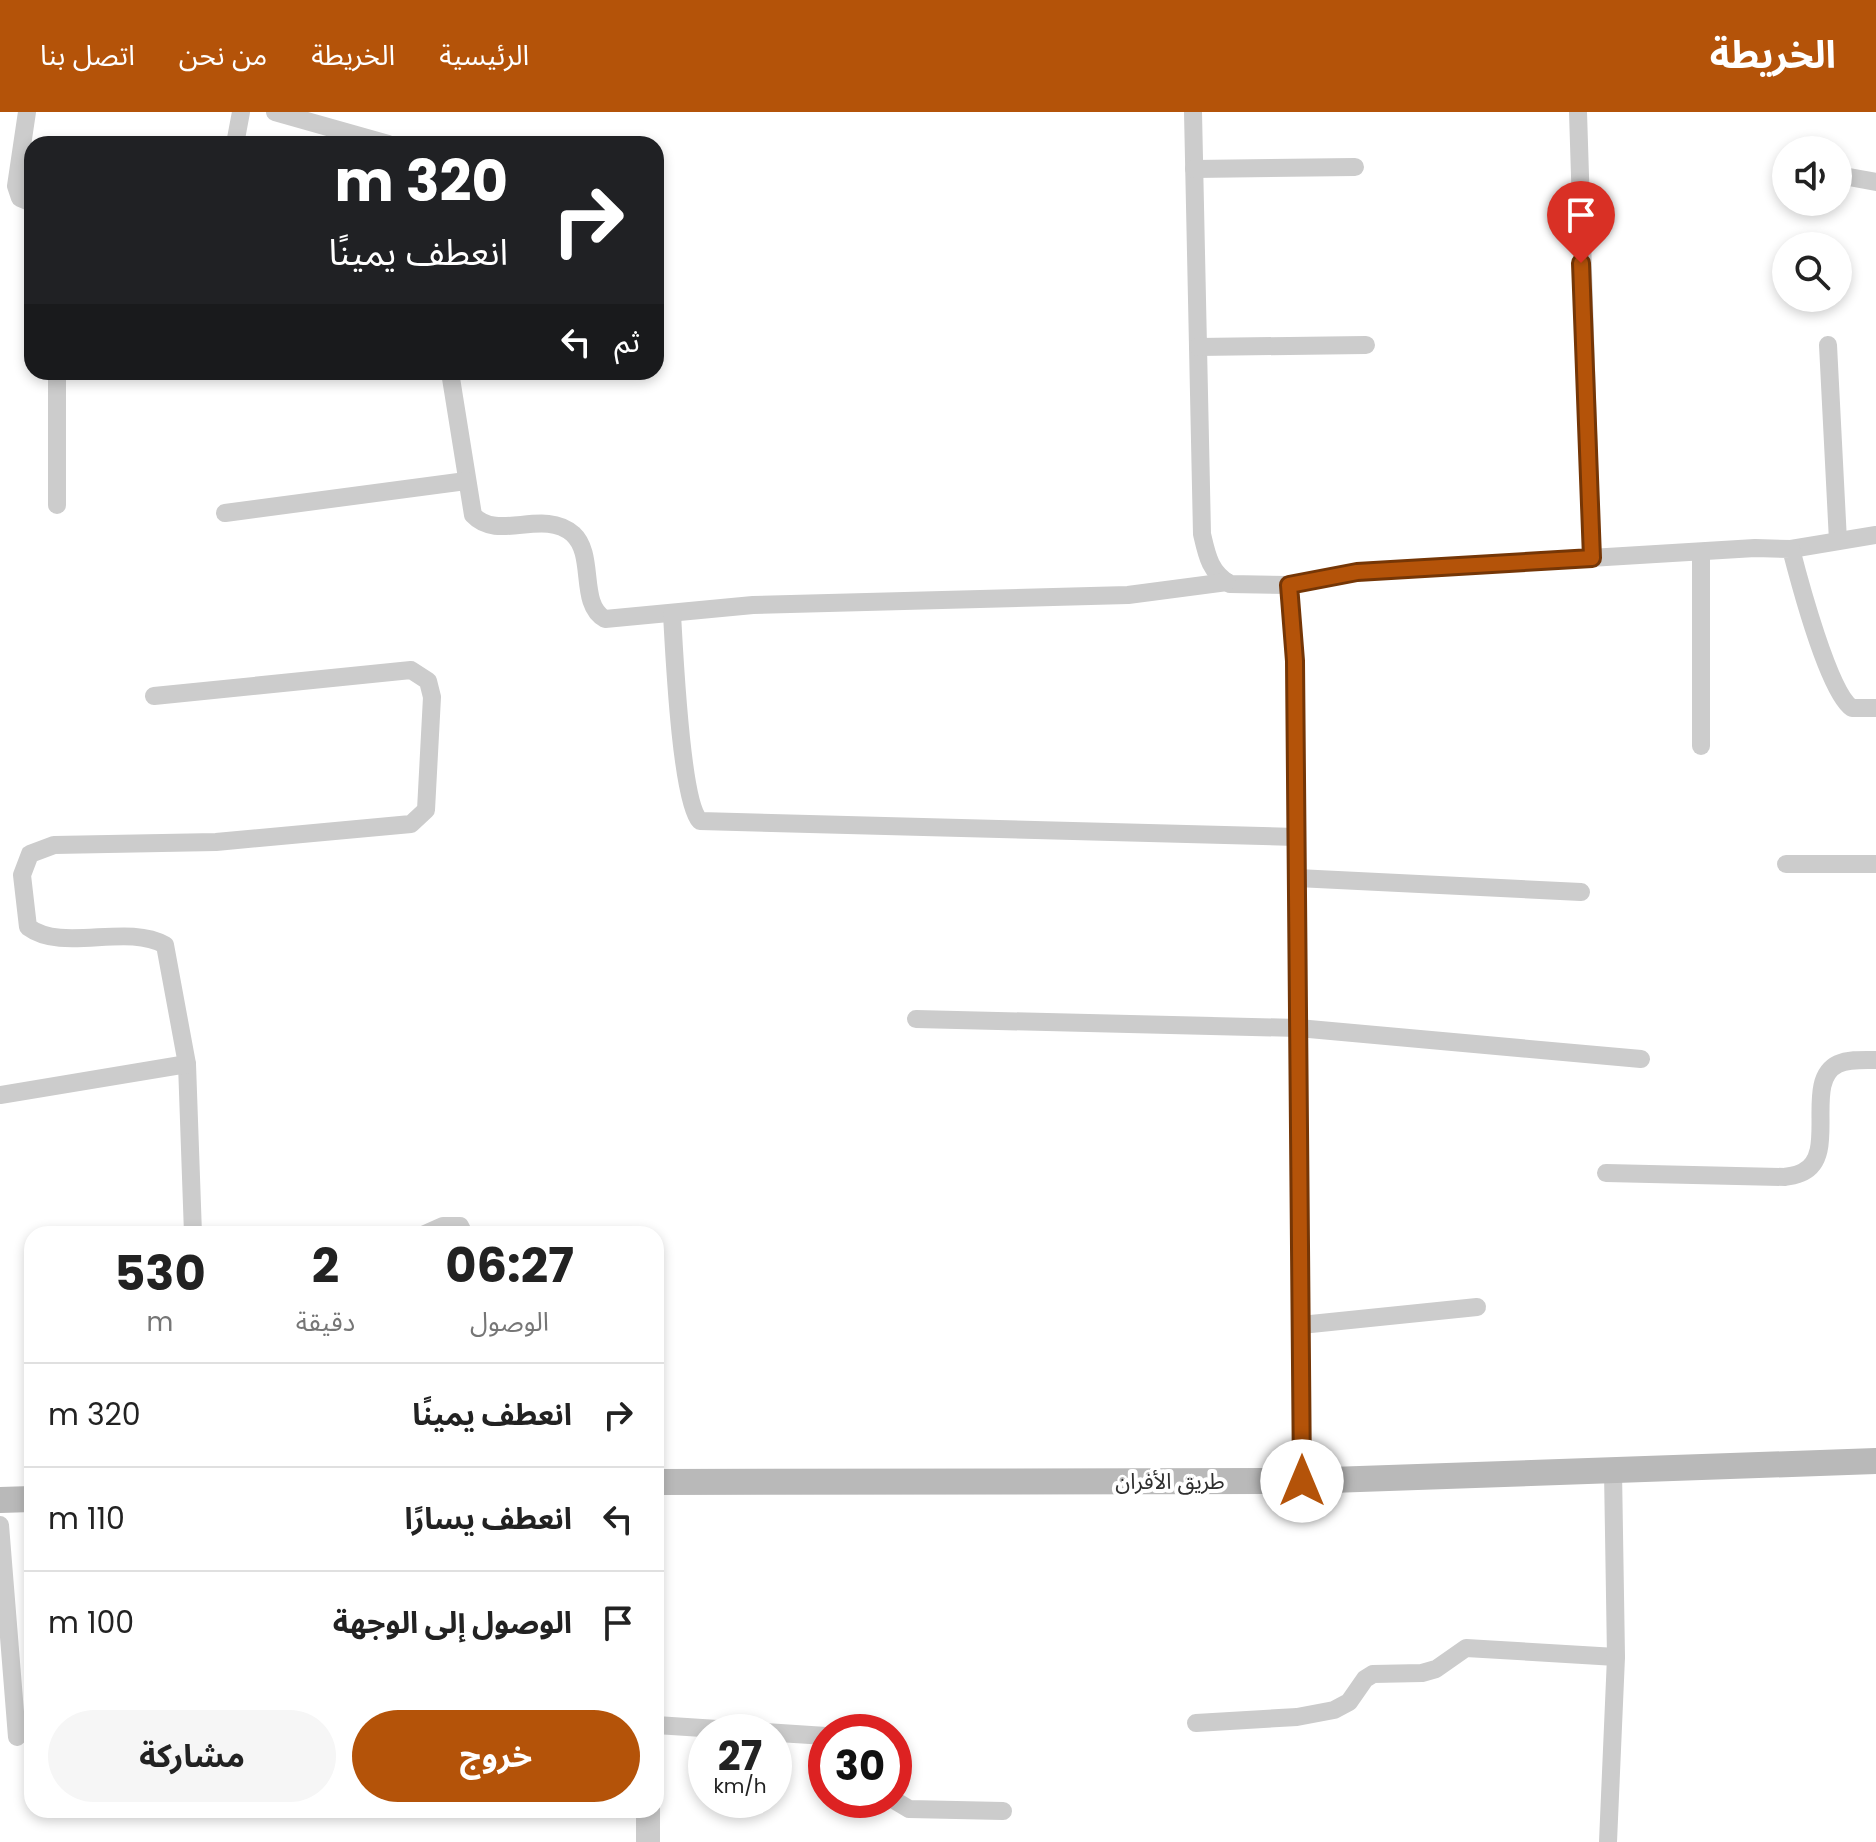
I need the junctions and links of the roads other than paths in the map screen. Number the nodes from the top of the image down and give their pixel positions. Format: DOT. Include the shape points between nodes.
graph roads {
  1 [pos="27,112"];
  2 [pos="241,112"];
  3 [pos="275,112"];
  4 [pos="1193,112"];
  5 [pos="1578,112"];
  6 [pos="236,136"];
  7 [pos="360,136"];
  8 [pos="1355,167"];
  9 [pos="1194,169"];
  10 [pos="1852,178"];
  11 [pos="1876,182"];
  12 [pos="24,200"];
  13 [pos="1366,345"];
  14 [pos="1828,345"];
  15 [pos="1198,347"];
  16 [pos="57,380"];
  17 [pos="451,380"];
  18 [pos="466,481"];
  19 [pos="57,505"];
  20 [pos="225,513"];
  21 [pos="1876,535"];
  22 [pos="1838,541"];
  23 [pos="1791,549"];
  24 [pos="1701,552"];
  25 [pos="1592,558"];
  26 [pos="1227,582"];
  27 [pos="1289,585"];
  28 [pos="672,614"];
  29 [pos="154,696"];
  30 [pos="1876,708"];
  31 [pos="1701,746"];
  32 [pos="1296,837"];
  33 [pos="1786,864"];
  34 [pos="1876,864"];
  35 [pos="1297,878"];
  36 [pos="1581,892"];
  37 [pos="916,1019"];
  38 [pos="1298,1028"];
  39 [pos="1641,1059"];
  40 [pos="1876,1060"];
  41 [pos="187,1064"];
  42 [pos="0,1095"];
  43 [pos="1606,1173"];
  44 [pos="193,1226"];
  45 [pos="1477,1307"];
  46 [pos="1301,1325"];
  47 [pos="1876,1461"];
  48 [pos="1613,1471"];
  49 [pos="1302,1481"];
  50 [pos="664,1482"];
  51 [pos="24,1499"];
  52 [pos="0,1500"];
  53 [pos="0,1525"];
  54 [pos="1616,1657"];
  55 [pos="1196,1723"];
  56 [pos="664,1726"];
  57 [pos="808,1735"];
  58 [pos="17,1737"];
  59 [pos="912,1809"];
  60 [pos="1003,1811"];
  61 [pos="648,1818"];
  62 [pos="648,1842"];
  63 [pos="1608,1842"];
  1 -- 12 [label="street" via="16,186"];
  2 -- 6 [label="street"];
  3 -- 7 [label="street"];
  4 -- 9 [label="street"];
  5 -- 25 [label="street"];
  8 -- 9 [label="street"];
  9 -- 15 [label="street"];
  10 -- 11 [label="street"];
  13 -- 15 [label="street"];
  14 -- 22 [label="street"];
  15 -- 26 [label="street" via="1202,534 1207,560"];
  16 -- 19 [label="street"];
  17 -- 18 [label="street"];
  18 -- 20 [label="street"];
  18 -- 28 [label="street" via="469,507 480,523 538,522 563,527 575,536 584,551 599,616 615,620"];
  21 -- 22 [label="street"];
  22 -- 23 [label="street"];
  23 -- 24 [label="street"];
  23 -- 30 [label="street" via="1840,695 1852,708"];
  24 -- 25 [label="street"];
  24 -- 31 [label="street"];
  25 -- 27 [label="street" via="1357,572"];
  26 -- 27 [label="street"];
  26 -- 28 [label="street" via="1128,595 753,605"];
  27 -- 32 [label="street"];
  28 -- 32 [label="street" via="682,747 691,809 700,821"];
  29 -- 41 [label="street" via="411,670 428,681 432,697 426,810 411,824 216,842 54,845 30,854 22,875 28,927 36,933 151,937 165,945"];
  32 -- 35 [label="street"];
  33 -- 34 [label="street"];
  35 -- 36 [label="street"];
  35 -- 38 [label="street"];
  37 -- 38 [label="street"];
  38 -- 39 [label="street"];
  38 -- 46 [label="street"];
  40 -- 43 [label="street" via="1831,1069 1821,1099 1818,1156 1804,1172 1785,1177"];
  41 -- 42 [label="street"];
  41 -- 44 [label="street"];
  45 -- 46 [label="street"];
  46 -- 49 [label="street"];
  47 -- 48 [label="main road, طريق الأفران"];
  48 -- 49 [label="main road, طريق الأفران"];
  48 -- 54 [label="street"];
  49 -- 50 [label="main road, طريق الأفران"];
  51 -- 52 [label="main road"];
  53 -- 58 [label="street"];
  54 -- 55 [label="street" via="1466,1648 1422,1673 1373,1674 1349,1702 1334,1710"];
  54 -- 63 [label="street"];
  56 -- 57 [label="street"];
  59 -- 60 [label="street"];
  61 -- 62 [label="street"];
}
